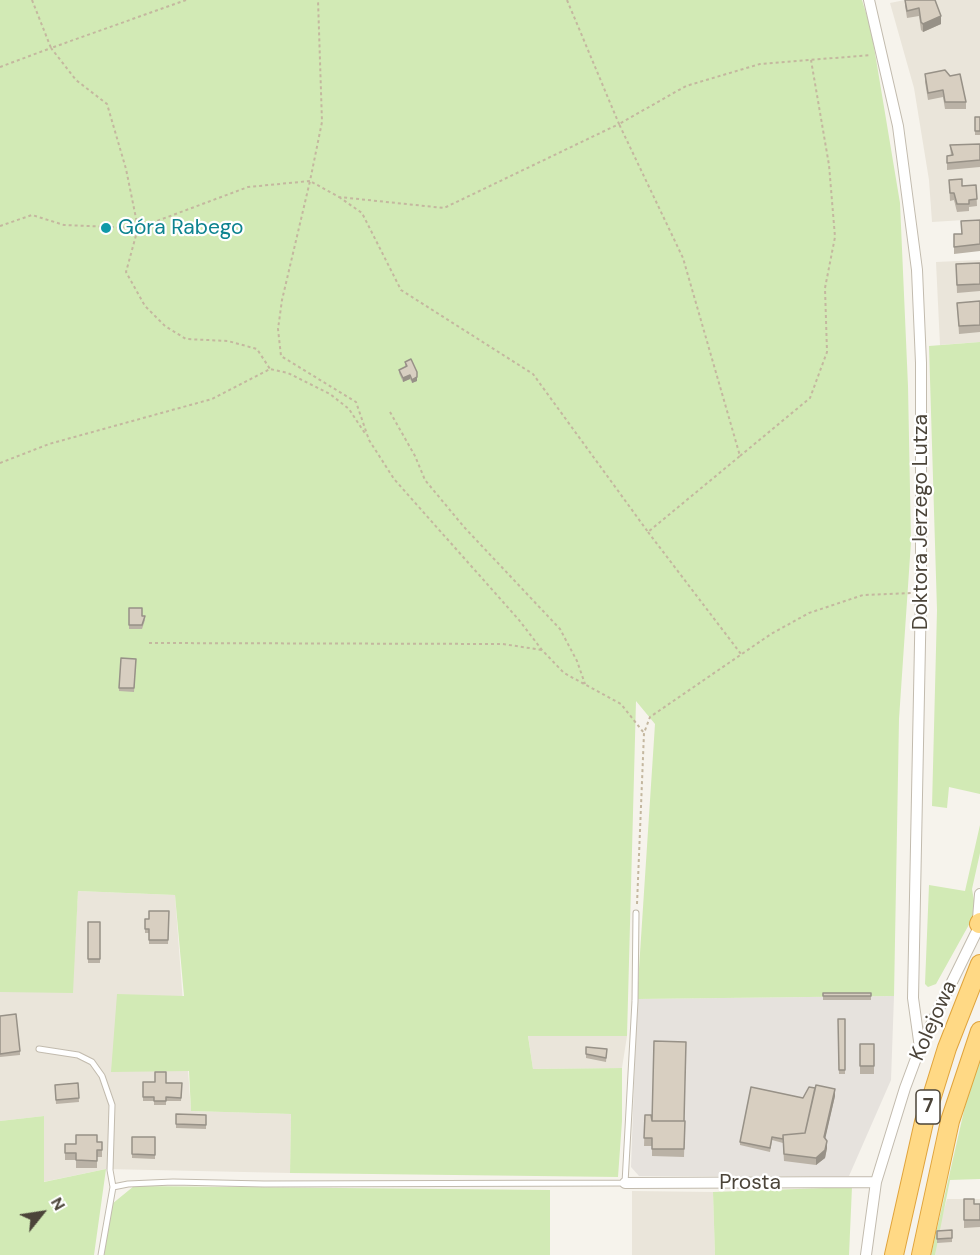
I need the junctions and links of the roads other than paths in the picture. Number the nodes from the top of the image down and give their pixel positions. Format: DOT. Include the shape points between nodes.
graph roads {
  1 [pos="869,0"];
  2 [pos="980,894"];
  3 [pos="636,913"];
  4 [pos="980,923"];
  5 [pos="980,964"];
  6 [pos="980,1031"];
  7 [pos="920,1048"];
  8 [pos="39,1049"];
  9 [pos="876,1182"];
  10 [pos="625,1183"];
  11 [pos="113,1187"];
  12 [pos="101,1255"];
  13 [pos="866,1255"];
  14 [pos="894,1255"];
  15 [pos="921,1255"];
  1 -- 7 [label="street, Doktora Jerzego Lutza" via="898,126 917,270 921,592 913,998"];
  2 -- 4 [label="street, Kolejowa"];
  3 -- 10 [label="lane"];
  4 -- 7 [label="street, Kolejowa"];
  5 -- 14 [label="highway, Kolejowa / 7" via="947,1048 924,1122"];
  6 -- 15 [label="highway, 7" via="950,1121"];
  7 -- 9 [label="street, Kolejowa"];
  8 -- 11 [label="lane" via="92,1062 102,1076 112,1105"];
  9 -- 10 [label="street, Prosta"];
  9 -- 13 [label="street, Kolejowa"];
  10 -- 11 [label="lane" via="164,1182"];
  11 -- 12 [label="lane"];
}
